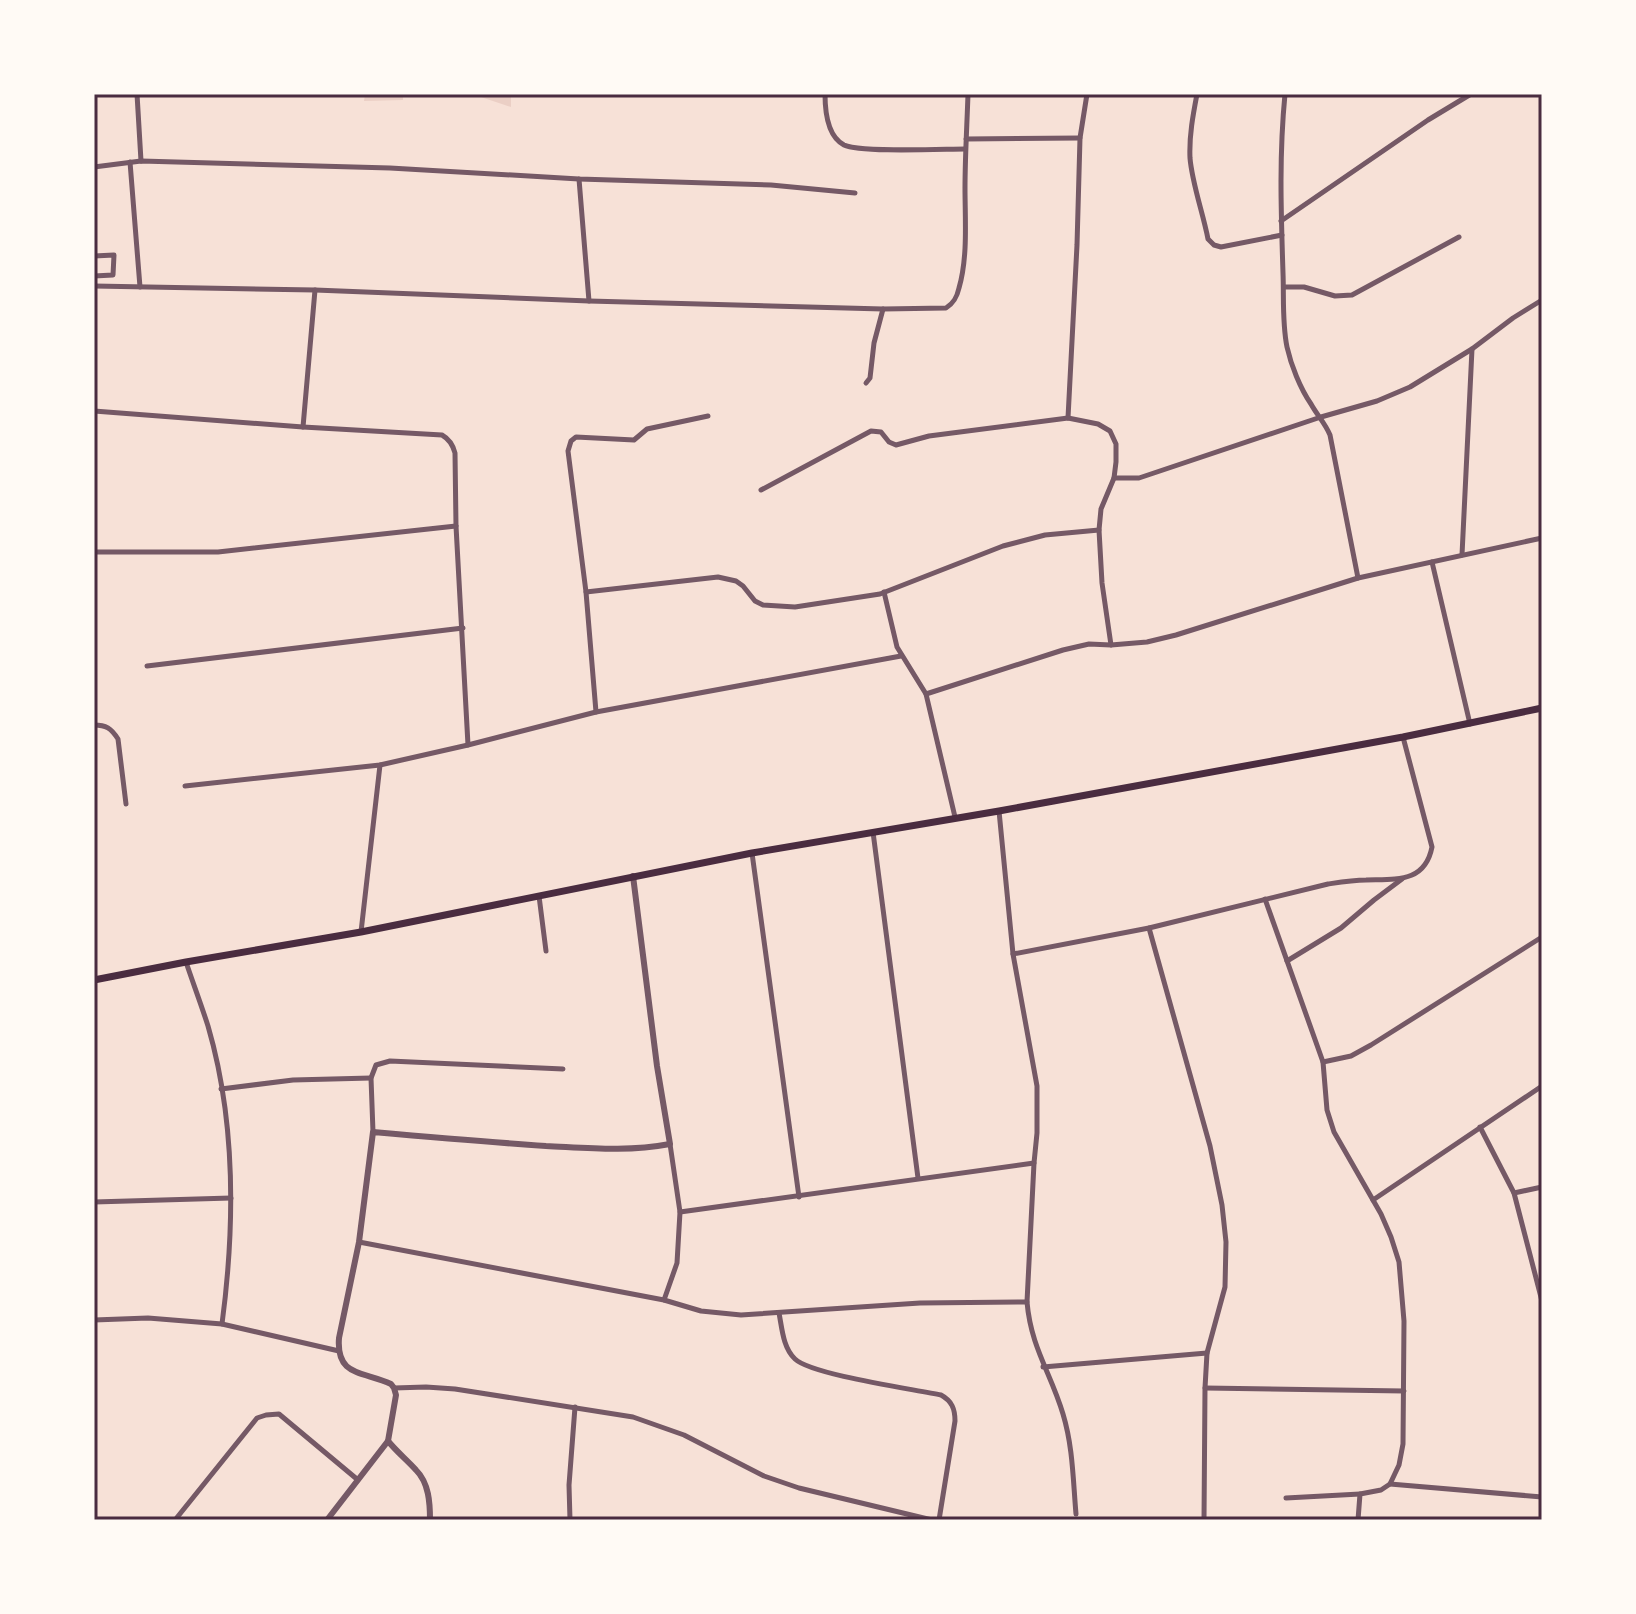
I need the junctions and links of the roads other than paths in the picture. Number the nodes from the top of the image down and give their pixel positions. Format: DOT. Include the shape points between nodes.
graph roads {
  1 [pos="137,94"];
  2 [pos="825,94"];
  3 [pos="968,94"];
  4 [pos="1087,94"];
  5 [pos="1197,94"];
  6 [pos="1285,94"];
  7 [pos="1471,94"];
  8 [pos="1080,138"];
  9 [pos="966,139"];
  10 [pos="965,149"];
  11 [pos="141,161"];
  12 [pos="130,162"];
  13 [pos="94,167"];
  14 [pos="579,179"];
  15 [pos="855,193"];
  16 [pos="1281,221"];
  17 [pos="1282,235"];
  18 [pos="1459,237"];
  19 [pos="94,256"];
  20 [pos="94,276"];
  21 [pos="94,286"];
  22 [pos="140,287"];
  23 [pos="1284,287"];
  24 [pos="315,290"];
  25 [pos="1542,300"];
  26 [pos="589,301"];
  27 [pos="883,309"];
  28 [pos="1472,349"];
  29 [pos="866,383"];
  30 [pos="94,411"];
  31 [pos="708,416"];
  32 [pos="1321,417"];
  33 [pos="1068,418"];
  34 [pos="303,427"];
  35 [pos="1114,478"];
  36 [pos="761,490"];
  37 [pos="456,526"];
  38 [pos="1099,530"];
  39 [pos="1542,538"];
  40 [pos="94,552"];
  41 [pos="1462,555"];
  42 [pos="1432,562"];
  43 [pos="1358,578"];
  44 [pos="586,592"];
  45 [pos="884,592"];
  46 [pos="463,628"];
  47 [pos="1111,645"];
  48 [pos="901,656"];
  49 [pos="147,666"];
  50 [pos="926,694"];
  51 [pos="1542,708"];
  52 [pos="596,712"];
  53 [pos="1470,724"];
  54 [pos="94,725"];
  55 [pos="1403,737"];
  56 [pos="468,745"];
  57 [pos="380,765"];
  58 [pos="185,786"];
  59 [pos="126,804"];
  60 [pos="999,811"];
  61 [pos="955,817"];
  62 [pos="873,832"];
  63 [pos="752,853"];
  64 [pos="633,876"];
  65 [pos="1402,879"];
  66 [pos="539,896"];
  67 [pos="1265,899"];
  68 [pos="1149,928"];
  69 [pos="361,932"];
  70 [pos="1542,937"];
  71 [pos="546,951"];
  72 [pos="1013,954"];
  73 [pos="1287,961"];
  74 [pos="186,962"];
  75 [pos="94,980"];
  76 [pos="1323,1062"];
  77 [pos="563,1069"];
  78 [pos="371,1078"];
  79 [pos="1542,1086"];
  80 [pos="221,1089"];
  81 [pos="1480,1127"];
  82 [pos="373,1132"];
  83 [pos="670,1144"];
  84 [pos="1034,1163"];
  85 [pos="918,1178"];
  86 [pos="1542,1187"];
  87 [pos="1514,1193"];
  88 [pos="799,1197"];
  89 [pos="231,1198"];
  90 [pos="1373,1200"];
  91 [pos="94,1202"];
  92 [pos="680,1212"];
  93 [pos="359,1242"];
  94 [pos="664,1300"];
  95 [pos="1542,1301"];
  96 [pos="1027,1302"];
  97 [pos="779,1313"];
  98 [pos="94,1320"];
  99 [pos="222,1324"];
  100 [pos="339,1351"];
  101 [pos="1207,1353"];
  102 [pos="1043,1367"];
  103 [pos="394,1388"];
  104 [pos="1205,1388"];
  105 [pos="1404,1391"];
  106 [pos="575,1407"];
  107 [pos="388,1441"];
  108 [pos="358,1480"];
  109 [pos="1390,1484"];
  110 [pos="1360,1494"];
  111 [pos="1542,1497"];
  112 [pos="1286,1498"];
  113 [pos="1076,1514"];
  114 [pos="175,1520"];
  115 [pos="327,1520"];
  116 [pos="430,1520"];
  117 [pos="570,1520"];
  118 [pos="932,1520"];
  119 [pos="939,1520"];
  120 [pos="1204,1520"];
  121 [pos="1358,1520"];
  1 -- 11 [label="street"];
  2 -- 10 [label="street" via="828,124 845,145"];
  3 -- 9 [label="street"];
  4 -- 8 [label="street"];
  5 -- 17 [label="street" via="1190,156 1208,239 1221,247"];
  6 -- 16 [label="street"];
  7 -- 16 [label="street"];
  8 -- 9 [label="street"];
  8 -- 33 [label="street"];
  9 -- 10 [label="street"];
  10 -- 27 [label="street" via="965,232 953,304"];
  11 -- 12 [label="street"];
  11 -- 14 [label="street"];
  12 -- 13 [label="street"];
  12 -- 22 [label="street"];
  14 -- 15 [label="street"];
  14 -- 26 [label="street"];
  16 -- 17 [label="street"];
  17 -- 23 [label="street"];
  18 -- 23 [label="street" via="1352,295"];
  19 -- 20 [label="street" via="114,255 113,275"];
  21 -- 22 [label="street"];
  22 -- 24 [label="street"];
  23 -- 32 [label="street" via="1287,347"];
  24 -- 26 [label="street"];
  24 -- 34 [label="street"];
  25 -- 28 [label="street"];
  26 -- 27 [label="street"];
  27 -- 29 [label="street"];
  28 -- 32 [label="street" via="1410,387"];
  28 -- 41 [label="street"];
  30 -- 34 [label="street"];
  31 -- 44 [label="street" via="647,429 634,440 571,441"];
  32 -- 35 [label="street" via="1139,478"];
  32 -- 43 [label="street" via="1335,454"];
  33 -- 35 [label="street" via="1110,431 1116,450"];
  33 -- 36 [label="street" via="896,445 881,432 871,431"];
  34 -- 37 [label="street" via="447,438 455,453"];
  35 -- 38 [label="street"];
  37 -- 40 [label="street" via="218,552"];
  37 -- 46 [label="street"];
  38 -- 45 [label="street" via="1003,546"];
  38 -- 47 [label="street"];
  39 -- 41 [label="street"];
  41 -- 42 [label="street"];
  42 -- 43 [label="street"];
  42 -- 53 [label="street"];
  43 -- 47 [label="street" via="1176,635"];
  44 -- 45 [label="street" via="718,577 736,581 763,605 783,608"];
  44 -- 52 [label="street"];
  45 -- 48 [label="street"];
  46 -- 49 [label="street"];
  46 -- 56 [label="street"];
  47 -- 50 [label="street" via="1063,650"];
  48 -- 50 [label="street"];
  48 -- 52 [label="street"];
  50 -- 61 [label="street"];
  51 -- 53 [label="main road"];
  52 -- 56 [label="street"];
  53 -- 55 [label="main road"];
  54 -- 59 [label="street" via="104,725 118,739"];
  55 -- 60 [label="main road"];
  55 -- 65 [label="street" via="1432,847 1426,864"];
  56 -- 57 [label="street"];
  57 -- 58 [label="street"];
  57 -- 69 [label="street"];
  60 -- 61 [label="main road"];
  60 -- 72 [label="street"];
  61 -- 62 [label="main road"];
  62 -- 63 [label="main road"];
  62 -- 85 [label="street"];
  63 -- 64 [label="main road"];
  63 -- 88 [label="street"];
  64 -- 66 [label="main road"];
  64 -- 83 [label="street"];
  65 -- 67 [label="street" via="1353,880"];
  65 -- 73 [label="street" via="1341,928"];
  66 -- 69 [label="main road"];
  66 -- 71 [label="street"];
  67 -- 68 [label="street"];
  67 -- 73 [label="street"];
  68 -- 72 [label="street"];
  68 -- 101 [label="street" via="1222,1205 1226,1278"];
  69 -- 74 [label="main road"];
  70 -- 76 [label="street" via="1371,1045"];
  72 -- 84 [label="street" via="1037,1086"];
  73 -- 76 [label="street"];
  74 -- 75 [label="main road"];
  74 -- 80 [label="street"];
  76 -- 90 [label="street" via="1334,1132"];
  77 -- 78 [label="street" via="390,1061 376,1065"];
  78 -- 80 [label="street"];
  78 -- 82 [label="street"];
  79 -- 81 [label="street"];
  80 -- 89 [label="street"];
  81 -- 87 [label="street"];
  81 -- 90 [label="street"];
  82 -- 83 [label="street" via="614,1150"];
  82 -- 93 [label="street"];
  83 -- 92 [label="street"];
  84 -- 85 [label="street"];
  84 -- 96 [label="street"];
  85 -- 88 [label="street"];
  86 -- 87 [label="street"];
  87 -- 95 [label="street"];
  88 -- 92 [label="street"];
  89 -- 91 [label="street"];
  89 -- 99 [label="street"];
  90 -- 105 [label="street" via="1399,1262"];
  92 -- 94 [label="street" via="677,1263"];
  93 -- 94 [label="street"];
  93 -- 100 [label="street"];
  94 -- 97 [label="street" via="720,1314"];
  96 -- 97 [label="street"];
  96 -- 102 [label="street"];
  97 -- 119 [label="street" via="786,1345 796,1361 941,1395 951,1403 955,1421"];
  98 -- 99 [label="street"];
  99 -- 100 [label="street"];
  100 -- 103 [label="street" via="348,1368"];
  101 -- 102 [label="street"];
  101 -- 104 [label="street"];
  102 -- 113 [label="street" via="1063,1413"];
  103 -- 106 [label="street" via="455,1389"];
  103 -- 107 [label="street"];
  104 -- 105 [label="street"];
  104 -- 120 [label="street"];
  105 -- 109 [label="street" via="1403,1444"];
  106 -- 117 [label="street"];
  106 -- 118 [label="street" via="656,1424 799,1488"];
  107 -- 108 [label="street"];
  107 -- 116 [label="street" via="424,1482"];
  108 -- 114 [label="street" via="279,1414 266,1415 257,1418"];
  108 -- 115 [label="street"];
  109 -- 110 [label="street"];
  109 -- 111 [label="street"];
  110 -- 112 [label="street"];
  110 -- 121 [label="street"];
}
